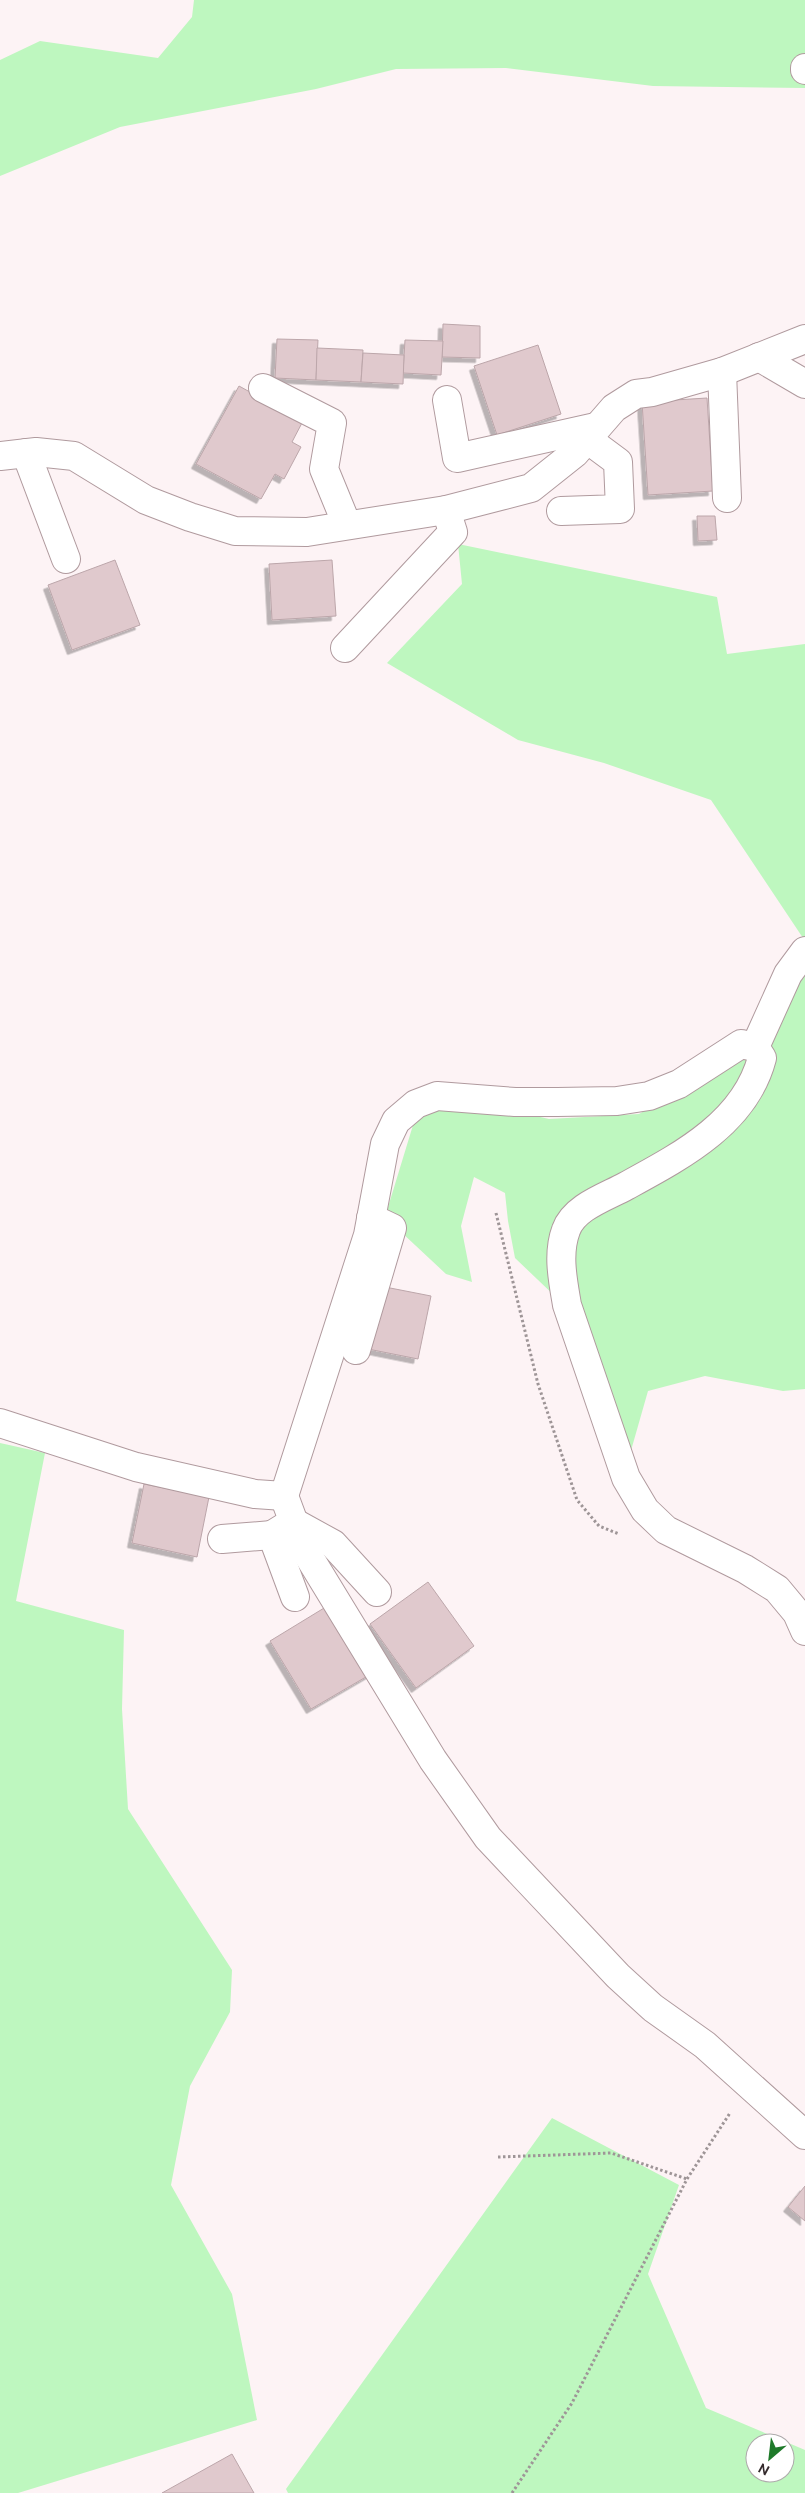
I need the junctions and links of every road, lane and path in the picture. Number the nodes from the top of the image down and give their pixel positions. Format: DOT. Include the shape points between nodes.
graph roads {
  1 [pos="805,340"];
  2 [pos="759,358"];
  3 [pos="722,372"];
  4 [pos="805,384"];
  5 [pos="263,388"];
  6 [pos="447,400"];
  7 [pos="592,433"];
  8 [pos="13,455"];
  9 [pos="727,498"];
  10 [pos="446,510"];
  11 [pos="560,512"];
  12 [pos="347,525"];
  13 [pos="66,559"];
  14 [pos="345,648"];
  15 [pos="805,951"];
  16 [pos="755,1047"];
  17 [pos="496,1213"];
  18 [pos="371,1218"];
  19 [pos="356,1350"];
  20 [pos="0,1423"];
  21 [pos="284,1496"];
  22 [pos="283,1528"];
  23 [pos="666,1530"];
  24 [pos="222,1540"];
  25 [pos="376,1592"];
  26 [pos="295,1597"];
  27 [pos="805,1631"];
  28 [pos="748,2085"];
  29 [pos="805,2135"];
  30 [pos="498,2157"];
  31 [pos="687,2178"];
  32 [pos="512,2493"];
  1 -- 2 [label="street"];
  2 -- 3 [label="street"];
  2 -- 4 [label="street"];
  3 -- 7 [label="street" via="636,394 614,408"];
  3 -- 9 [label="street"];
  5 -- 12 [label="street" via="332,423 324,469"];
  6 -- 7 [label="street" via="457,458"];
  7 -- 10 [label="street" via="575,453 531,488"];
  7 -- 11 [label="street" via="618,462 620,509"];
  8 -- 12 [label="street" via="36,452 74,456 146,500 234,531 307,532"];
  8 -- 13 [label="street"];
  10 -- 12 [label="street"];
  10 -- 14 [label="street" via="453,532"];
  15 -- 16 [label="street" via="788,974"];
  16 -- 18 [label="street" via="741,1044 679,1084 649,1096 617,1100 515,1102 437,1096 416,1104 396,1121 385,1144"];
  16 -- 23 [label="street" via="762,1058 758,1074 731,1116 688,1149 575,1216 566,1228 561,1248 567,1305 626,1478 645,1510"];
  17 -- 23 [label="path" via="538,1384 577,1500 599,1526 625,1537"];
  18 -- 19 [label="street" via="392,1228"];
  18 -- 21 [label="street"];
  20 -- 21 [label="street" via="136,1468 255,1494"];
  21 -- 22 [label="street"];
  22 -- 24 [label="street"];
  22 -- 25 [label="street" via="332,1544"];
  22 -- 26 [label="street"];
  22 -- 28 [label="street" via="303,1547 433,1760 488,1838 618,1976 653,2008 705,2045"];
  23 -- 27 [label="street" via="745,1569 777,1589 797,1614"];
  28 -- 29 [label="street"];
  28 -- 31 [label="path"];
  30 -- 31 [label="path" via="611,2153"];
  31 -- 32 [label="path" via="572,2404"];
}
